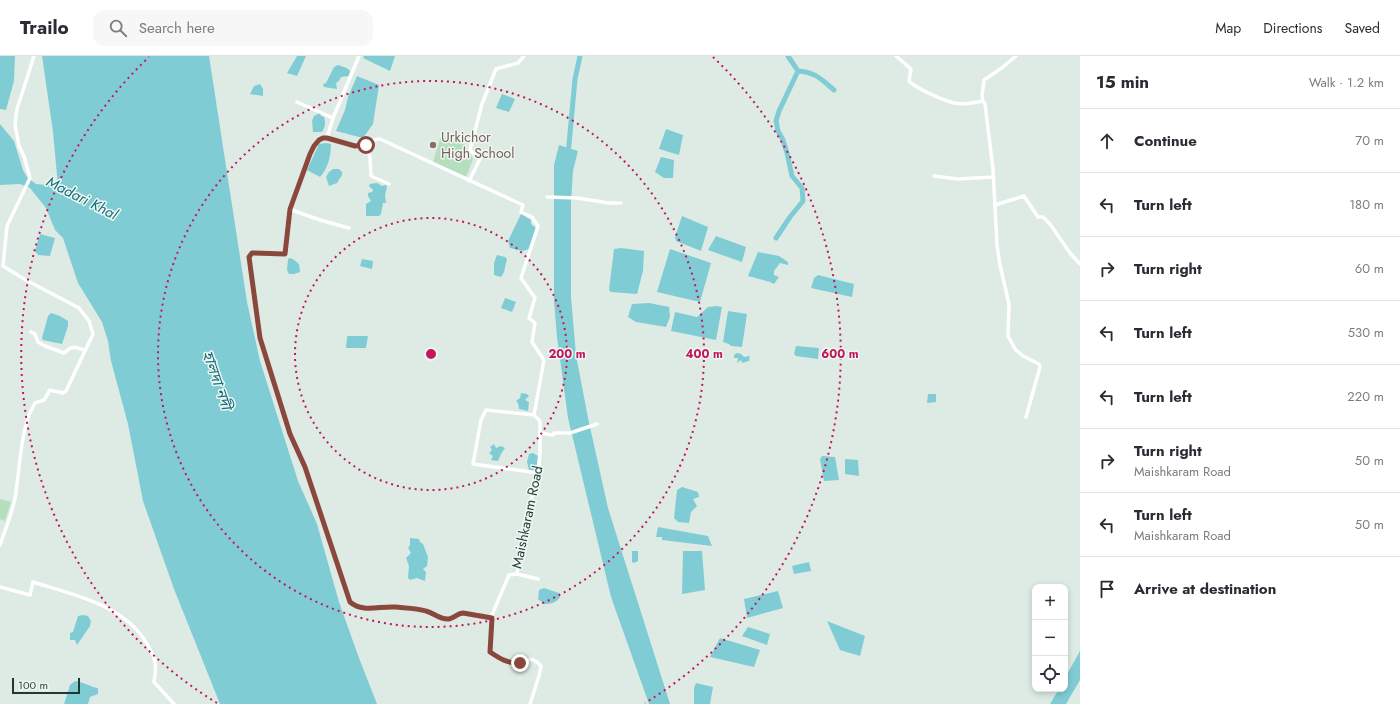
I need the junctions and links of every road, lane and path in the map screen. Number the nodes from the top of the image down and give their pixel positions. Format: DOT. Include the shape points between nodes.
graph roads {
  1 [pos="34,56"];
  2 [pos="359,56"];
  3 [pos="524,56"];
  4 [pos="896,56"];
  5 [pos="1016,56"];
  6 [pos="983,101"];
  7 [pos="296,102"];
  8 [pos="333,118"];
  9 [pos="327,138"];
  10 [pos="366,145"];
  11 [pos="934,176"];
  12 [pos="994,177"];
  13 [pos="469,180"];
  14 [pos="389,184"];
  15 [pos="548,197"];
  16 [pos="621,203"];
  17 [pos="995,205"];
  18 [pos="290,209"];
  19 [pos="349,228"];
  20 [pos="1080,264"];
  21 [pos="31,332"];
  22 [pos="85,350"];
  23 [pos="534,414"];
  24 [pos="1026,417"];
  25 [pos="597,424"];
  26 [pos="540,433"];
  27 [pos="538,473"];
  28 [pos="0,545"];
  29 [pos="517,574"];
  30 [pos="538,579"];
  31 [pos="0,586"];
  32 [pos="492,618"];
  33 [pos="174,704"];
  34 [pos="530,704"];
  1 -- 22 [label="street" via="15,124 19,146 30,178 7,226 2,266 79,308 93,334"];
  2 -- 8 [label="street"];
  3 -- 13 [label="street" via="518,63 496,69 482,104 470,150 480,160"];
  4 -- 6 [label="street" via="911,69 909,81 931,94 955,103"];
  5 -- 6 [label="street" via="984,80"];
  6 -- 12 [label="street"];
  7 -- 8 [label="street"];
  8 -- 9 [label="street"];
  9 -- 10 [label="street" via="350,145"];
  9 -- 18 [label="street" via="319,140 314,146"];
  10 -- 13 [label="street" via="380,139"];
  10 -- 14 [label="street" via="370,157 371,176"];
  11 -- 12 [label="street" via="953,179"];
  12 -- 17 [label="street"];
  13 -- 23 [label="street, Maishkaram Road" via="522,206 521,212 532,216 538,226 521,278 535,298 529,318 536,323 532,342 544,360"];
  15 -- 16 [label="street"];
  17 -- 20 [label="street" via="1024,196 1038,217 1043,217 1050,224"];
  17 -- 24 [label="street" via="997,245 1009,304 1010,340 1018,352 1040,367"];
  18 -- 19 [label="street"];
  18 -- 32 [label="street" via="285,254 252,253 249,257 260,338 290,434 305,467 350,602 360,608 394,607 427,611 450,619 459,613"];
  21 -- 22 [label="street" via="35,334 38,342 64,353 72,346"];
  22 -- 28 [label="street" via="66,391 63,393 50,390 44,400 35,403 24,438 15,500"];
  23 -- 26 [label="street, Maishkaram Road" via="540,422"];
  23 -- 27 [label="street" via="486,410 473,464"];
  25 -- 26 [label="street" via="570,433"];
  26 -- 27 [label="street, Maishkaram Road"];
  27 -- 29 [label="street, Maishkaram Road" via="524,523"];
  29 -- 30 [label="street"];
  29 -- 32 [label="street, Maishkaram Road" via="509,575"];
  31 -- 33 [label="street" via="30,595 33,582 115,611 131,622 142,635 156,661 154,682"];
  32 -- 34 [label="street, Maishkaram Road" via="490,652 514,664 528,659 538,662 540,666"];
}
